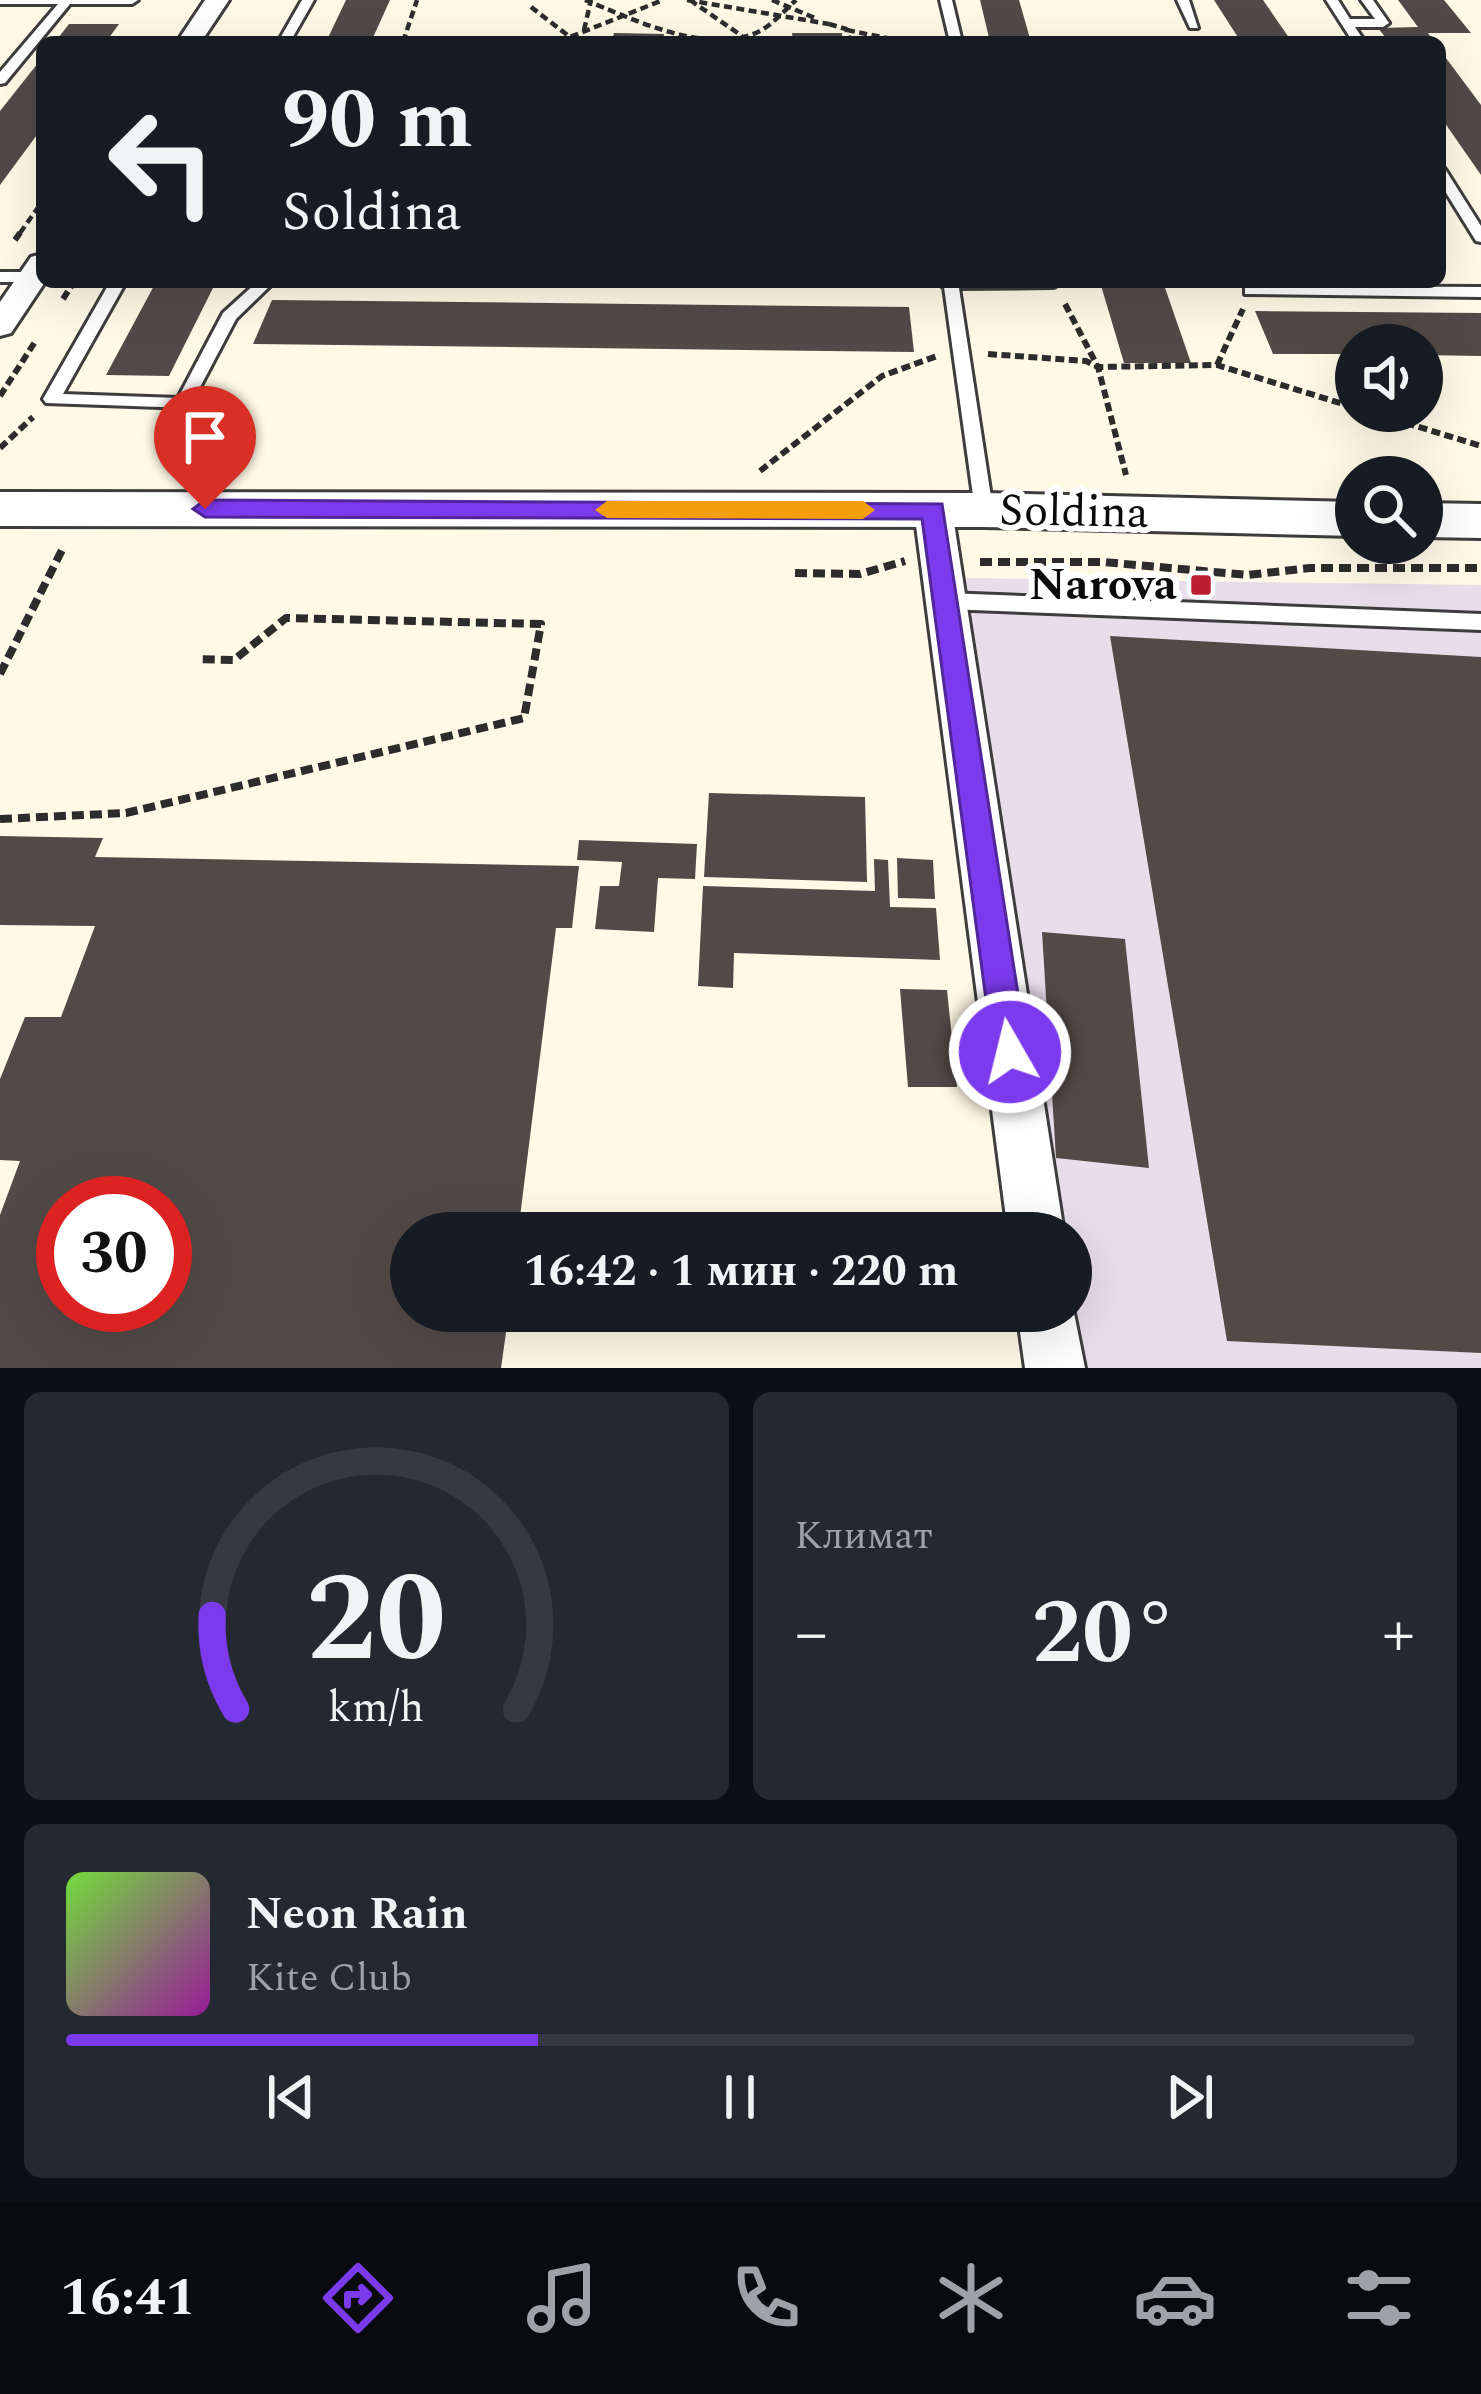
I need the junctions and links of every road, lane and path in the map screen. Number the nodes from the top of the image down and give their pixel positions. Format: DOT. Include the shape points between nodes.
graph roads {
  1 [pos="0,0"];
  2 [pos="132,0"];
  3 [pos="217,0"];
  4 [pos="308,0"];
  5 [pos="417,0"];
  6 [pos="663,0"];
  7 [pos="689,0"];
  8 [pos="772,0"];
  9 [pos="796,0"];
  10 [pos="946,0"];
  11 [pos="1183,0"];
  12 [pos="1332,0"];
  13 [pos="1367,0"];
  14 [pos="67,1"];
  15 [pos="589,1"];
  16 [pos="788,6"];
  17 [pos="531,7"];
  18 [pos="623,15"];
  19 [pos="778,16"];
  20 [pos="1347,23"];
  21 [pos="829,24"];
  22 [pos="1194,25"];
  23 [pos="846,29"];
  24 [pos="584,32"];
  25 [pos="37,36"];
  26 [pos="193,36"];
  27 [pos="287,36"];
  28 [pos="405,36"];
  29 [pos="567,36"];
  30 [pos="575,36"];
  31 [pos="727,36"];
  32 [pos="742,36"];
  33 [pos="746,36"];
  34 [pos="849,36"];
  35 [pos="878,36"];
  36 [pos="955,36"];
  37 [pos="1355,36"];
  38 [pos="36,38"];
  39 [pos="0,80"];
  40 [pos="1446,182"];
  41 [pos="36,211"];
  42 [pos="1481,238"];
  43 [pos="3,258"];
  44 [pos="25,272"];
  45 [pos="115,288"];
  46 [pos="259,288"];
  47 [pos="947,288"];
  48 [pos="1057,288"];
  49 [pos="1251,291"];
  50 [pos="1481,292"];
  51 [pos="0,326"];
  52 [pos="960,354"];
  53 [pos="1217,365"];
  54 [pos="1098,367"];
  55 [pos="52,399"];
  56 [pos="1335,401"];
  57 [pos="1435,432"];
  58 [pos="1481,446"];
  59 [pos="0,448"];
  60 [pos="747,483"];
  61 [pos="1129,488"];
  62 [pos="83,508"];
  63 [pos="0,509"];
  64 [pos="933,510"];
  65 [pos="984,510"];
  66 [pos="1335,518"];
  67 [pos="1443,533"];
  68 [pos="1481,557"];
  69 [pos="795,573"];
  70 [pos="943,581"];
  71 [pos="1481,622"];
  72 [pos="197,659"];
  73 [pos="0,674"];
  74 [pos="0,819"];
  75 [pos="1033,1212"];
  76 [pos="1050,1332"];
  77 [pos="1055,1368"];
  1 -- 14 [label="lane"];
  2 -- 14 [label="lane"];
  3 -- 26 [label="street"];
  4 -- 27 [label="lane"];
  5 -- 28 [label="path"];
  6 -- 18 [label="path"];
  7 -- 19 [label="path"];
  7 -- 32 [label="path"];
  8 -- 16 [label="path"];
  9 -- 16 [label="path"];
  10 -- 36 [label="lane"];
  11 -- 22 [label="lane"];
  12 -- 20 [label="lane"];
  13 -- 20 [label="lane" via="1383,23"];
  14 -- 25 [label="lane"];
  15 -- 18 [label="path"];
  15 -- 24 [label="path"];
  16 -- 19 [label="path"];
  16 -- 21 [label="path"];
  17 -- 29 [label="path"];
  18 -- 24 [label="path"];
  18 -- 31 [label="path" via="665,32"];
  19 -- 21 [label="path"];
  19 -- 33 [label="path"];
  20 -- 37 [label="lane"];
  21 -- 23 [label="path"];
  23 -- 34 [label="path"];
  23 -- 35 [label="path"];
  24 -- 30 [label="path"];
  38 -- 39 [label="lane"];
  40 -- 42 [label="lane"];
  41 -- 43 [label="path"];
  44 -- 51 [label="street"];
  45 -- 55 [label="lane"];
  46 -- 55 [label="lane" via="229,316 183,404"];
  47 -- 52 [label="lane"];
  48 -- 54 [label="path"];
  49 -- 50 [label="lane"];
  49 -- 53 [label="path"];
  52 -- 54 [label="path"];
  52 -- 60 [label="path" via="930,356 882,376"];
  52 -- 65 [label="lane"];
  53 -- 54 [label="path"];
  53 -- 56 [label="path"];
  54 -- 61 [label="path"];
  55 -- 59 [label="path"];
  57 -- 58 [label="path"];
  62 -- 63 [label="street, Soldina"];
  62 -- 64 [label="street, Soldina"];
  62 -- 73 [label="path"];
  64 -- 65 [label="street, Soldina"];
  64 -- 70 [label="street"];
  65 -- 66 [label="street, Soldina"];
  67 -- 68 [label="street"];
  68 -- 70 [label="path" via="1248,574 1102,562"];
  69 -- 70 [label="path" via="860,574 894,561"];
  70 -- 71 [label="lane"];
  70 -- 75 [label="street"];
  72 -- 74 [label="path" via="234,660 286,618 541,624 524,718 126,813"];
  76 -- 77 [label="street"];
}
